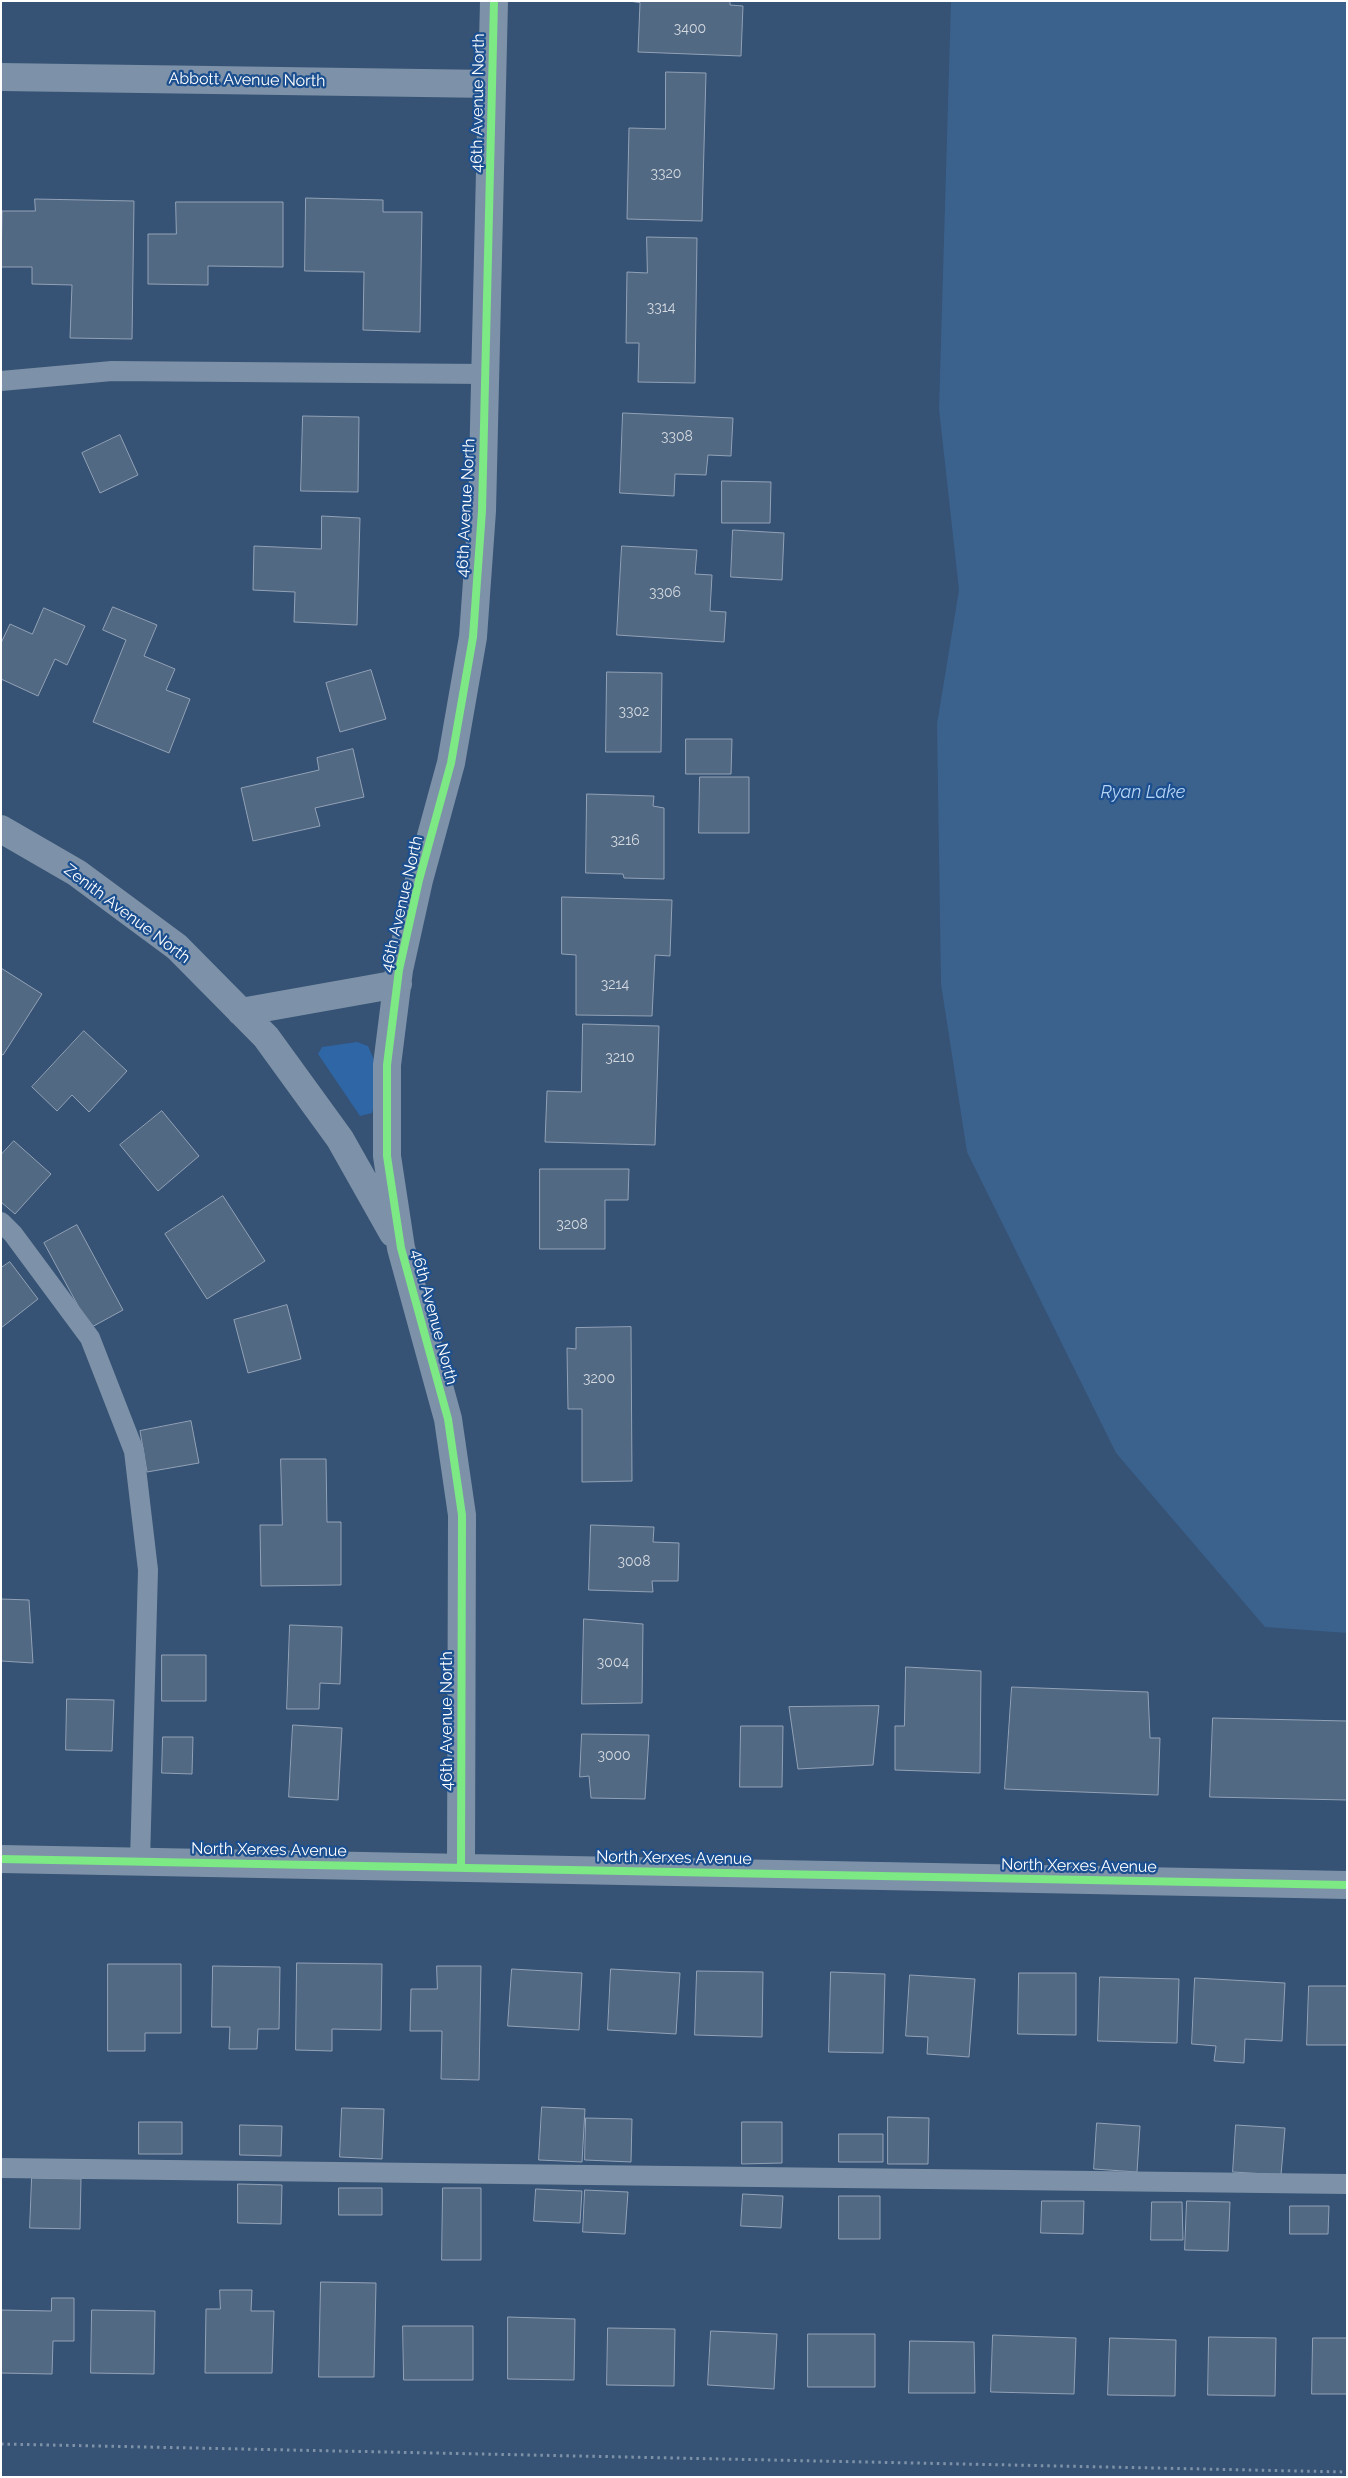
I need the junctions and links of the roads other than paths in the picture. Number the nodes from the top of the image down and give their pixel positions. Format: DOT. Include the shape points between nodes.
graph roads {
  1 [pos="494,1"];
  2 [pos="1,77"];
  3 [pos="492,84"];
  4 [pos="485,374"];
  5 [pos="1,381"];
  6 [pos="1,829"];
  7 [pos="398,984"];
  8 [pos="242,1012"];
  9 [pos="1,1222"];
  10 [pos="401,1248"];
  11 [pos="1,1859"];
  12 [pos="140,1861"];
  13 [pos="461,1868"];
  14 [pos="1347,1886"];
  15 [pos="1,2168"];
  16 [pos="1347,2184"];
  1 -- 3 [label="street, 46th Avenue North"];
  2 -- 3 [label="street, Abbott Avenue North"];
  3 -- 4 [label="street, 46th Avenue North"];
  4 -- 5 [label="lane" via="112,371"];
  4 -- 7 [label="street, 46th Avenue North" via="482,511 473,637 451,763 419,880"];
  6 -- 8 [label="street, Zenith Avenue North" via="77,873 177,947"];
  7 -- 8 [label="street"];
  7 -- 10 [label="street, 46th Avenue North" via="387,1065 387,1156"];
  8 -- 10 [label="street, Zenith Avenue North" via="266,1037 340,1138"];
  9 -- 12 [label="lane" via="90,1338 134,1451 148,1570"];
  10 -- 13 [label="street, 46th Avenue North" via="448,1419 462,1515"];
  11 -- 12 [label="street, North Xerxes Avenue"];
  12 -- 13 [label="street, North Xerxes Avenue"];
  13 -- 14 [label="street, North Xerxes Avenue"];
  15 -- 16 [label="lane"];
}
